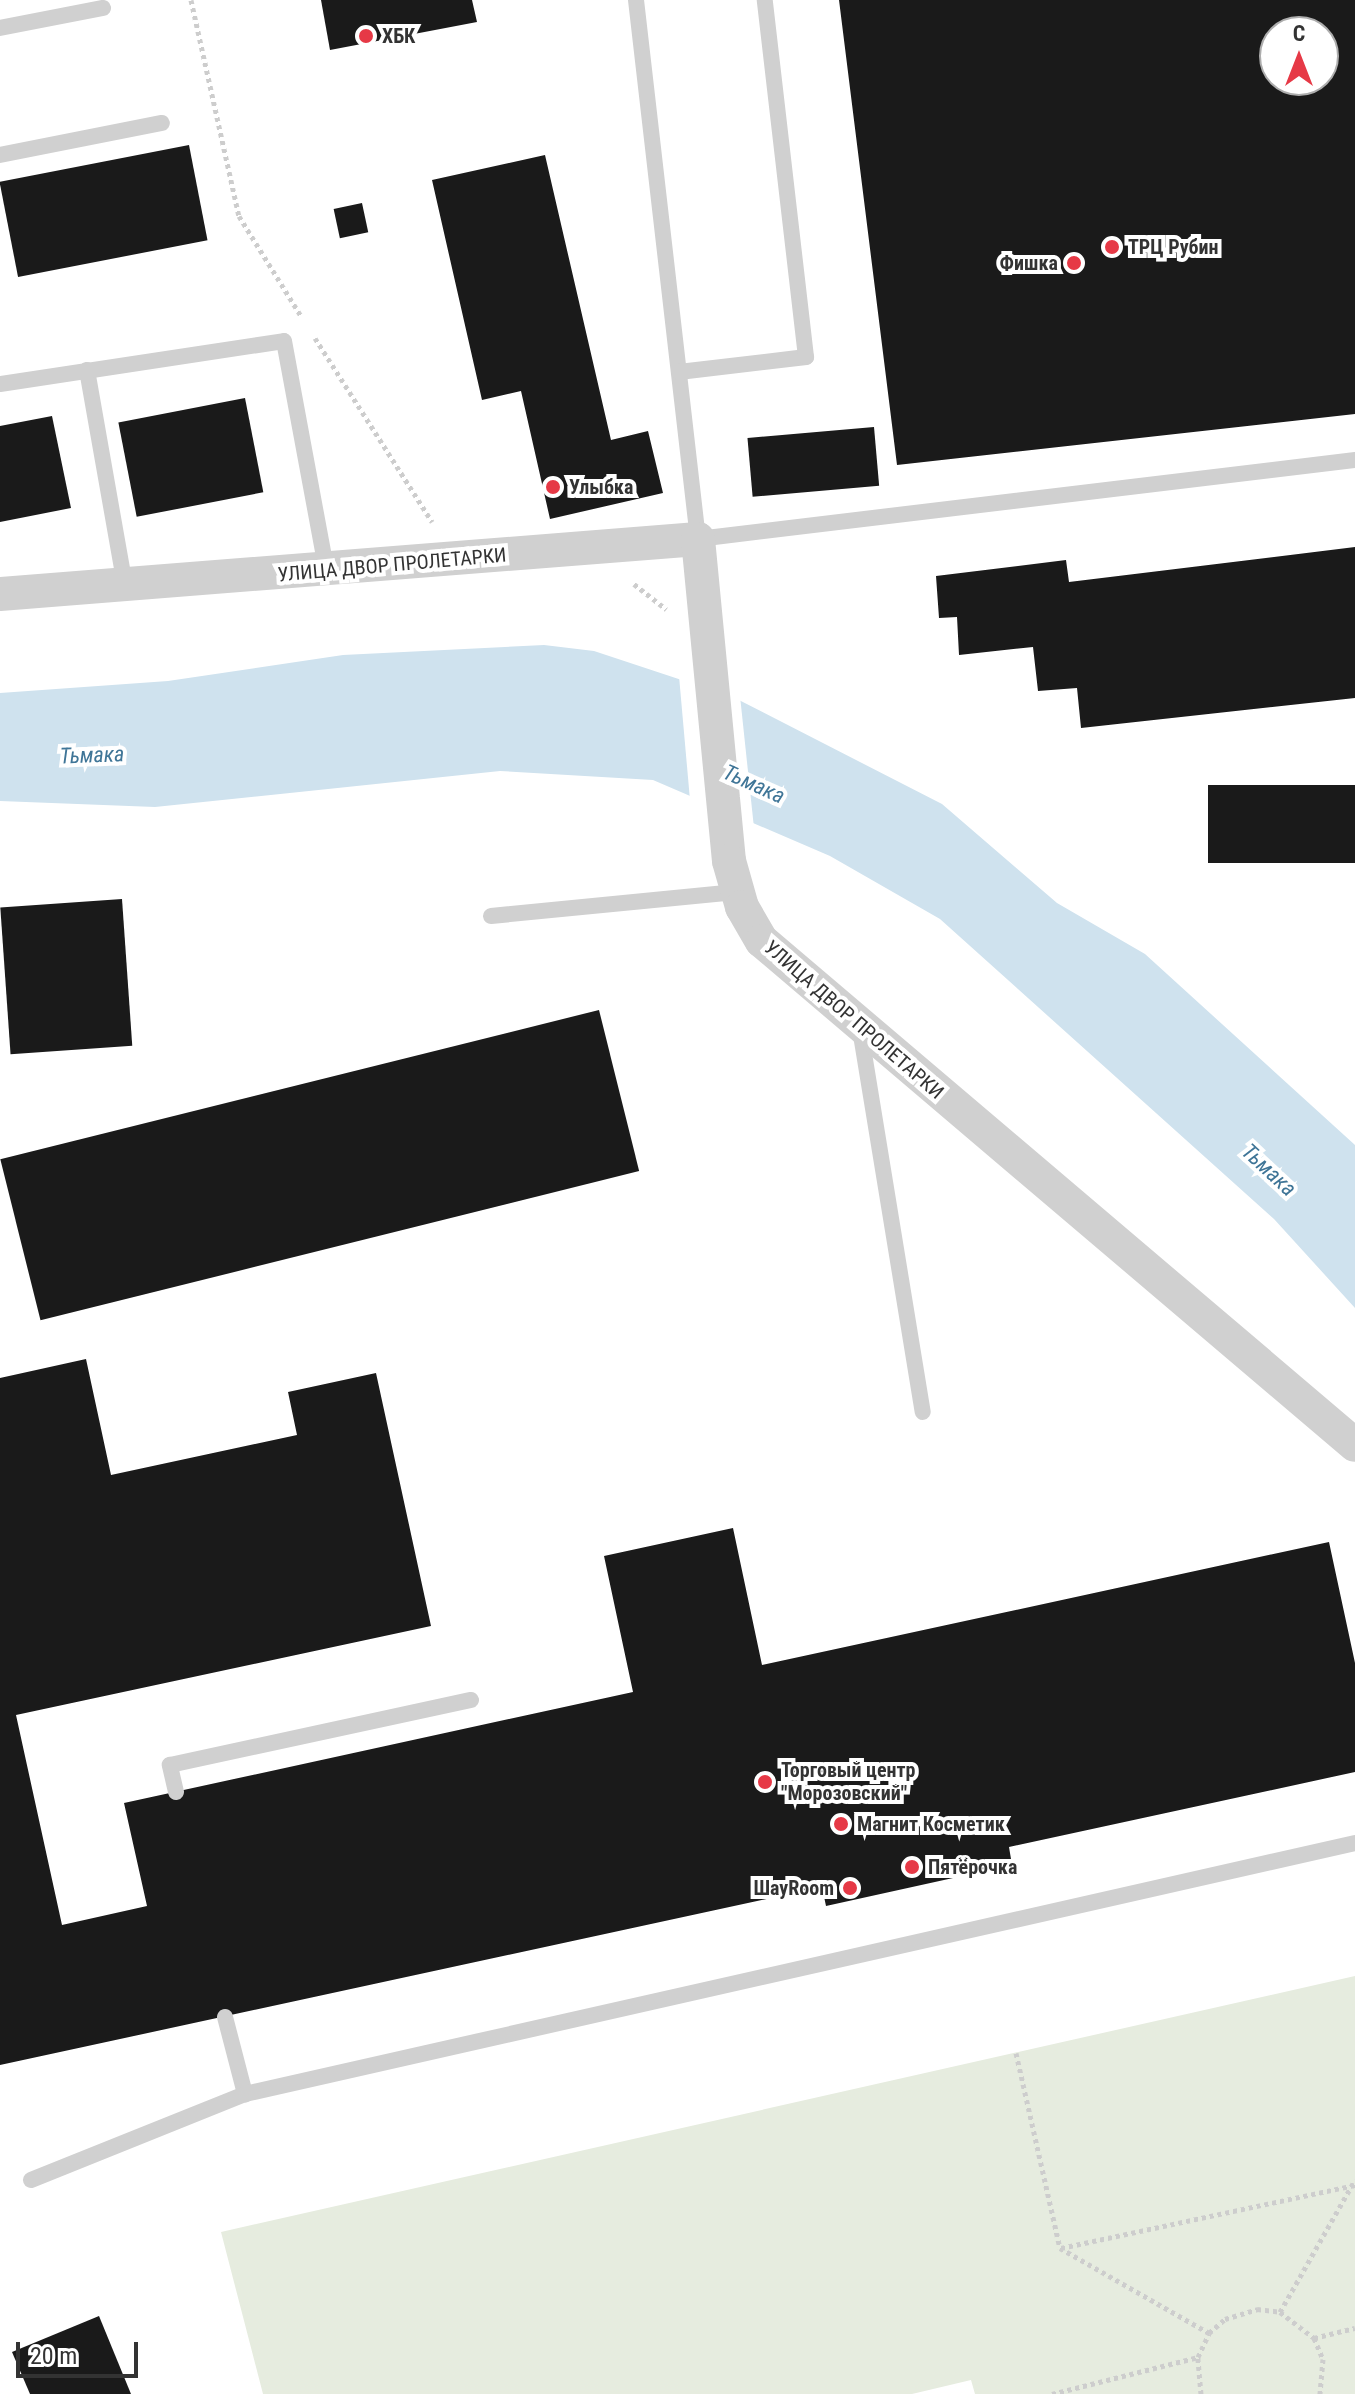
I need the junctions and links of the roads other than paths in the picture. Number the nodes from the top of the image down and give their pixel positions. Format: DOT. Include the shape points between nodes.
graph roads {
  1 [pos="636,0"];
  2 [pos="765,0"];
  3 [pos="103,8"];
  4 [pos="0,28"];
  5 [pos="162,123"];
  6 [pos="0,155"];
  7 [pos="87,370"];
  8 [pos="679,372"];
  9 [pos="0,384"];
  10 [pos="1355,460"];
  11 [pos="698,539"];
  12 [pos="327,572"];
  13 [pos="125,586"];
  14 [pos="0,594"];
  15 [pos="736,892"];
  16 [pos="491,916"];
  17 [pos="860,1028"];
  18 [pos="923,1412"];
  19 [pos="1355,1445"];
  20 [pos="471,1700"];
  21 [pos="176,1792"];
  22 [pos="1355,1843"];
  23 [pos="225,2017"];
  24 [pos="245,2094"];
  25 [pos="31,2180"];
  1 -- 8 [label="lane"];
  2 -- 8 [label="lane" via="806,357"];
  3 -- 4 [label="lane"];
  5 -- 6 [label="lane"];
  7 -- 9 [label="lane"];
  7 -- 12 [label="lane" via="284,341"];
  7 -- 13 [label="lane"];
  8 -- 11 [label="lane"];
  10 -- 11 [label="lane"];
  11 -- 12 [label="street, УЛИЦА ДВОР ПРОЛЕТАРКИ"];
  11 -- 15 [label="street, УЛИЦА ДВОР ПРОЛЕТАРКИ"];
  12 -- 13 [label="street, УЛИЦА ДВОР ПРОЛЕТАРКИ"];
  13 -- 14 [label="street, УЛИЦА ДВОР ПРОЛЕТАРКИ"];
  15 -- 16 [label="lane"];
  15 -- 17 [label="street, УЛИЦА ДВОР ПРОЛЕТАРКИ" via="768,949"];
  17 -- 18 [label="lane"];
  17 -- 19 [label="street, УЛИЦА ДВОР ПРОЛЕТАРКИ"];
  20 -- 21 [label="lane" via="170,1765"];
  22 -- 24 [label="lane"];
  23 -- 24 [label="lane"];
  24 -- 25 [label="lane"];
}
